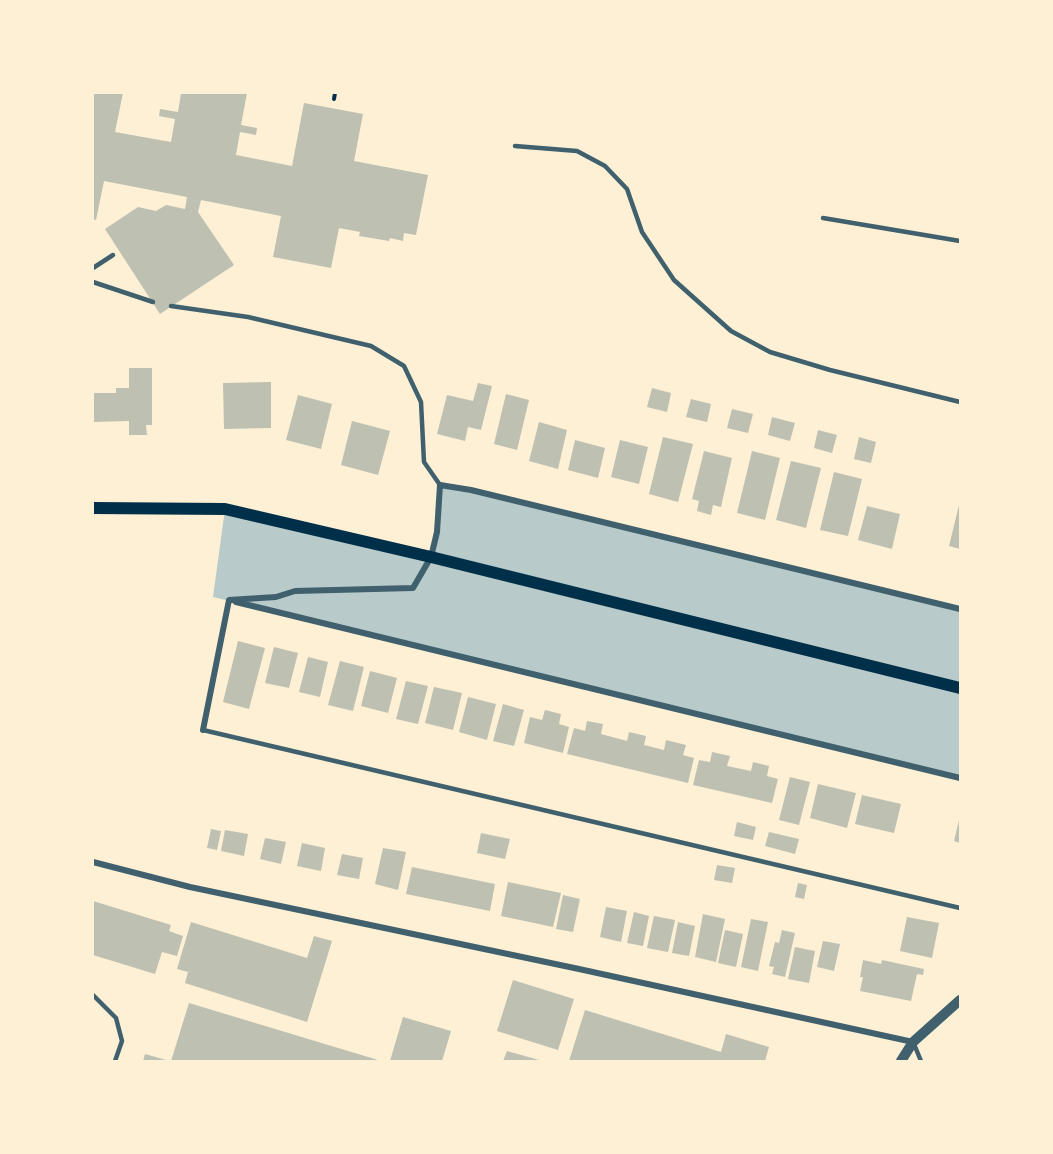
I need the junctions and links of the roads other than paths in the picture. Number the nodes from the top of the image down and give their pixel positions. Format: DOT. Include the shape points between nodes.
graph roads {
  1 [pos="515,146"];
  2 [pos="824,218"];
  3 [pos="960,240"];
  4 [pos="113,255"];
  5 [pos="93,268"];
  6 [pos="93,282"];
  7 [pos="153,302"];
  8 [pos="171,306"];
  9 [pos="960,402"];
  10 [pos="440,485"];
  11 [pos="93,508"];
  12 [pos="432,557"];
  13 [pos="229,600"];
  14 [pos="960,609"];
  15 [pos="960,688"];
  16 [pos="203,730"];
  17 [pos="960,778"];
  18 [pos="93,862"];
  19 [pos="960,908"];
  20 [pos="93,995"];
  21 [pos="960,1000"];
  22 [pos="913,1042"];
  23 [pos="115,1061"];
  24 [pos="901,1061"];
  25 [pos="921,1061"];
  1 -- 9 [label="lane" via="577,151 605,166 627,189 642,232 674,280 730,331 770,352"];
  2 -- 3 [label="lane"];
  4 -- 5 [label="lane"];
  6 -- 7 [label="lane"];
  8 -- 10 [label="lane" via="248,317 371,346 404,366 421,402 424,462"];
  10 -- 12 [label="street"];
  10 -- 14 [label="street"];
  11 -- 12 [label="main road" via="225,509"];
  12 -- 13 [label="street" via="413,588 295,591 276,597"];
  12 -- 15 [label="main road"];
  13 -- 16 [label="street"];
  13 -- 17 [label="street"];
  16 -- 19 [label="lane"];
  18 -- 22 [label="street" via="190,887"];
  20 -- 23 [label="lane" via="116,1018 122,1041"];
  21 -- 22 [label="street"];
  22 -- 24 [label="street"];
  22 -- 25 [label="lane"];
}
